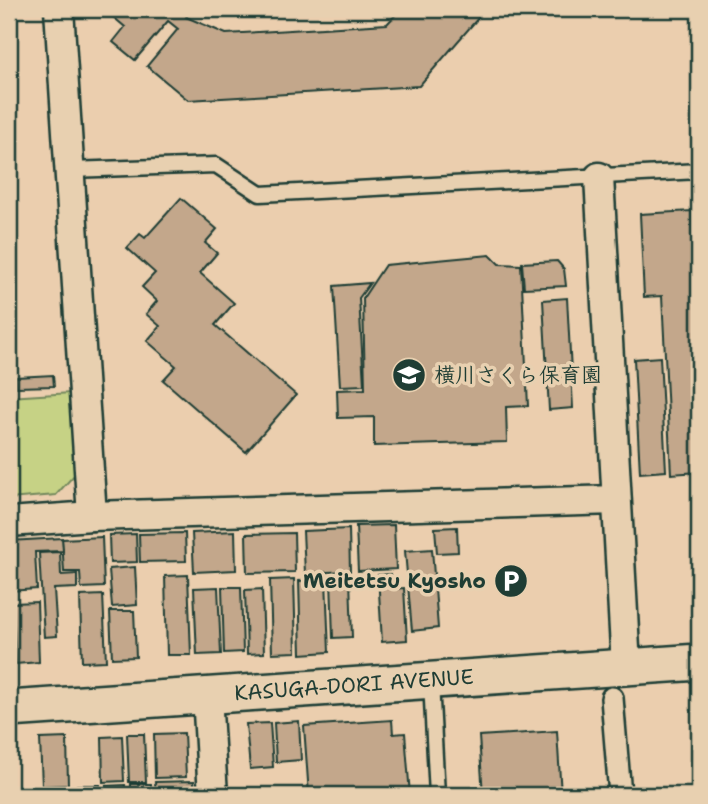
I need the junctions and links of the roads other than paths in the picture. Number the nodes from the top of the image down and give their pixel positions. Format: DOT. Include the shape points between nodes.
graph roads {
  1 [pos="59,9"];
  2 [pos="70,170"];
  3 [pos="699,171"];
  4 [pos="599,177"];
  5 [pos="616,500"];
  6 [pos="92,516"];
  7 [pos="9,522"];
  8 [pos="699,662"];
  9 [pos="431,680"];
  10 [pos="619,683"];
  11 [pos="207,695"];
  12 [pos="9,709"];
  13 [pos="213,795"];
  14 [pos="437,795"];
  15 [pos="620,795"];
  1 -- 2 [label="street"];
  2 -- 4 [label="lane" via="216,165 260,194"];
  2 -- 6 [label="street"];
  3 -- 4 [label="lane"];
  4 -- 5 [label="street"];
  5 -- 6 [label="street"];
  5 -- 10 [label="street"];
  6 -- 7 [label="street"];
  8 -- 10 [label="street, KASUGA-DORI AVENUE"];
  9 -- 10 [label="street, KASUGA-DORI AVENUE"];
  9 -- 11 [label="street, KASUGA-DORI AVENUE"];
  9 -- 14 [label="lane"];
  10 -- 15 [label="street"];
  11 -- 12 [label="street, KASUGA-DORI AVENUE"];
  11 -- 13 [label="street"];
}
